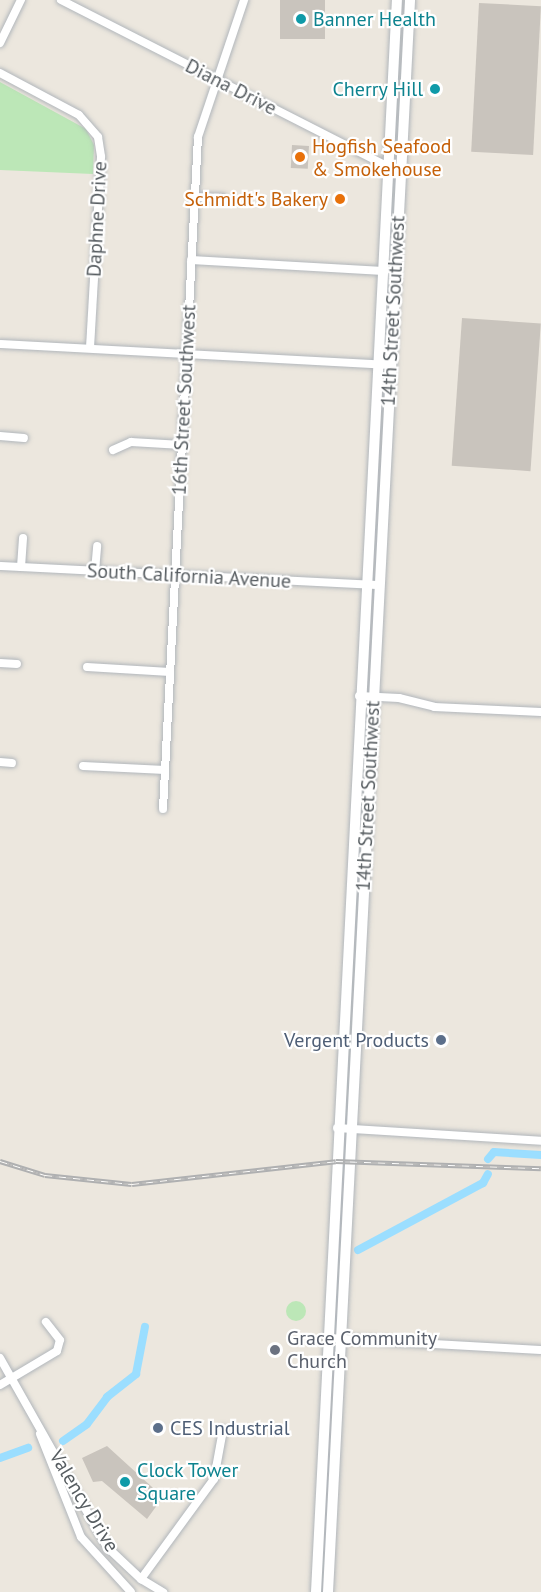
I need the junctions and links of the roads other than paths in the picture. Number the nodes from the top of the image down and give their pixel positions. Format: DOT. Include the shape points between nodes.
graph roads {
  1 [pos="21,0"];
  2 [pos="61,0"];
  3 [pos="244,0"];
  4 [pos="397,0"];
  5 [pos="410,0"];
  6 [pos="0,43"];
  7 [pos="0,73"];
  8 [pos="217,80"];
  9 [pos="389,169"];
  10 [pos="400,173"];
  11 [pos="194,197"];
  12 [pos="223,198"];
  13 [pos="191,260"];
  14 [pos="384,272"];
  15 [pos="0,344"];
  16 [pos="90,348"];
  17 [pos="186,355"];
  18 [pos="385,364"];
  19 [pos="0,436"];
  20 [pos="24,438"];
  21 [pos="182,445"];
  22 [pos="113,450"];
  23 [pos="23,538"];
  24 [pos="97,546"];
  25 [pos="0,566"];
  26 [pos="21,567"];
  27 [pos="95,571"];
  28 [pos="175,576"];
  29 [pos="366,585"];
  30 [pos="378,585"];
  31 [pos="0,663"];
  32 [pos="17,664"];
  33 [pos="87,667"];
  34 [pos="170,672"];
  35 [pos="359,696"];
  36 [pos="373,696"];
  37 [pos="541,712"];
  38 [pos="0,762"];
  39 [pos="12,763"];
  40 [pos="83,766"];
  41 [pos="165,770"];
  42 [pos="163,808"];
  43 [pos="337,1128"];
  44 [pos="351,1129"];
  45 [pos="541,1141"];
  46 [pos="46,1322"];
  47 [pos="327,1338"];
  48 [pos="340,1339"];
  49 [pos="541,1350"];
  50 [pos="0,1358"];
  51 [pos="13,1378"];
  52 [pos="0,1385"];
  53 [pos="38,1427"];
  54 [pos="223,1430"];
  55 [pos="141,1579"];
  56 [pos="131,1592"];
  57 [pos="164,1592"];
  58 [pos="316,1592"];
  59 [pos="328,1592"];
  1 -- 6 [label="street"];
  2 -- 8 [label="street, Diana Drive"];
  3 -- 8 [label="street, 16th Street Southwest"];
  4 -- 9 [label="main road, 14th Street Southwest"];
  5 -- 10 [label="main road, 14th Street Southwest"];
  7 -- 16 [label="street, Daphne Drive" via="79,115 98,137 101,158"];
  8 -- 9 [label="street, Diana Drive"];
  8 -- 11 [label="street, 16th Street Southwest" via="200,124"];
  9 -- 10 [label="street, Diana Drive"];
  9 -- 14 [label="main road, 14th Street Southwest"];
  10 -- 18 [label="main road, 14th Street Southwest"];
  11 -- 12 [label="street"];
  11 -- 13 [label="street, 16th Street Southwest"];
  13 -- 14 [label="street"];
  13 -- 17 [label="street, 16th Street Southwest"];
  14 -- 18 [label="main road, 14th Street Southwest"];
  15 -- 16 [label="street"];
  16 -- 17 [label="street"];
  17 -- 18 [label="street"];
  17 -- 21 [label="street, 16th Street Southwest"];
  18 -- 29 [label="main road, 14th Street Southwest"];
  18 -- 30 [label="main road, 14th Street Southwest"];
  19 -- 20 [label="street"];
  21 -- 22 [label="street" via="131,442"];
  21 -- 28 [label="street, 16th Street Southwest"];
  23 -- 26 [label="street"];
  24 -- 27 [label="street"];
  25 -- 26 [label="street, South California Avenue"];
  26 -- 27 [label="street, South California Avenue"];
  27 -- 28 [label="street, South California Avenue"];
  28 -- 29 [label="street, South California Avenue"];
  28 -- 34 [label="street, 16th Street Southwest"];
  29 -- 30 [label="street, South California Avenue"];
  29 -- 35 [label="main road, 14th Street Southwest"];
  30 -- 36 [label="main road, 14th Street Southwest"];
  31 -- 32 [label="street"];
  33 -- 34 [label="street"];
  34 -- 41 [label="street, 16th Street Southwest"];
  35 -- 36 [label="street"];
  35 -- 43 [label="main road, 14th Street Southwest"];
  36 -- 37 [label="street" via="434,707"];
  36 -- 44 [label="main road, 14th Street Southwest"];
  38 -- 39 [label="street"];
  40 -- 41 [label="street"];
  41 -- 42 [label="street, 16th Street Southwest"];
  43 -- 44 [label="street"];
  43 -- 47 [label="main road, 14th Street Southwest"];
  44 -- 45 [label="street"];
  44 -- 48 [label="main road, 14th Street Southwest"];
  46 -- 51 [label="street" via="58,1334 60,1346"];
  47 -- 48 [label="street"];
  47 -- 58 [label="main road, 14th Street Southwest"];
  48 -- 49 [label="street"];
  48 -- 59 [label="main road, 14th Street Southwest"];
  50 -- 51 [label="street, Valency Drive"];
  51 -- 52 [label="street"];
  51 -- 53 [label="street, Valency Drive"];
  53 -- 55 [label="street, Valency Drive" via="99,1536"];
  53 -- 56 [label="street, Valency Drive" via="81,1537"];
  54 -- 55 [label="street" via="214,1479"];
  55 -- 57 [label="street, Valency Drive"];
}
